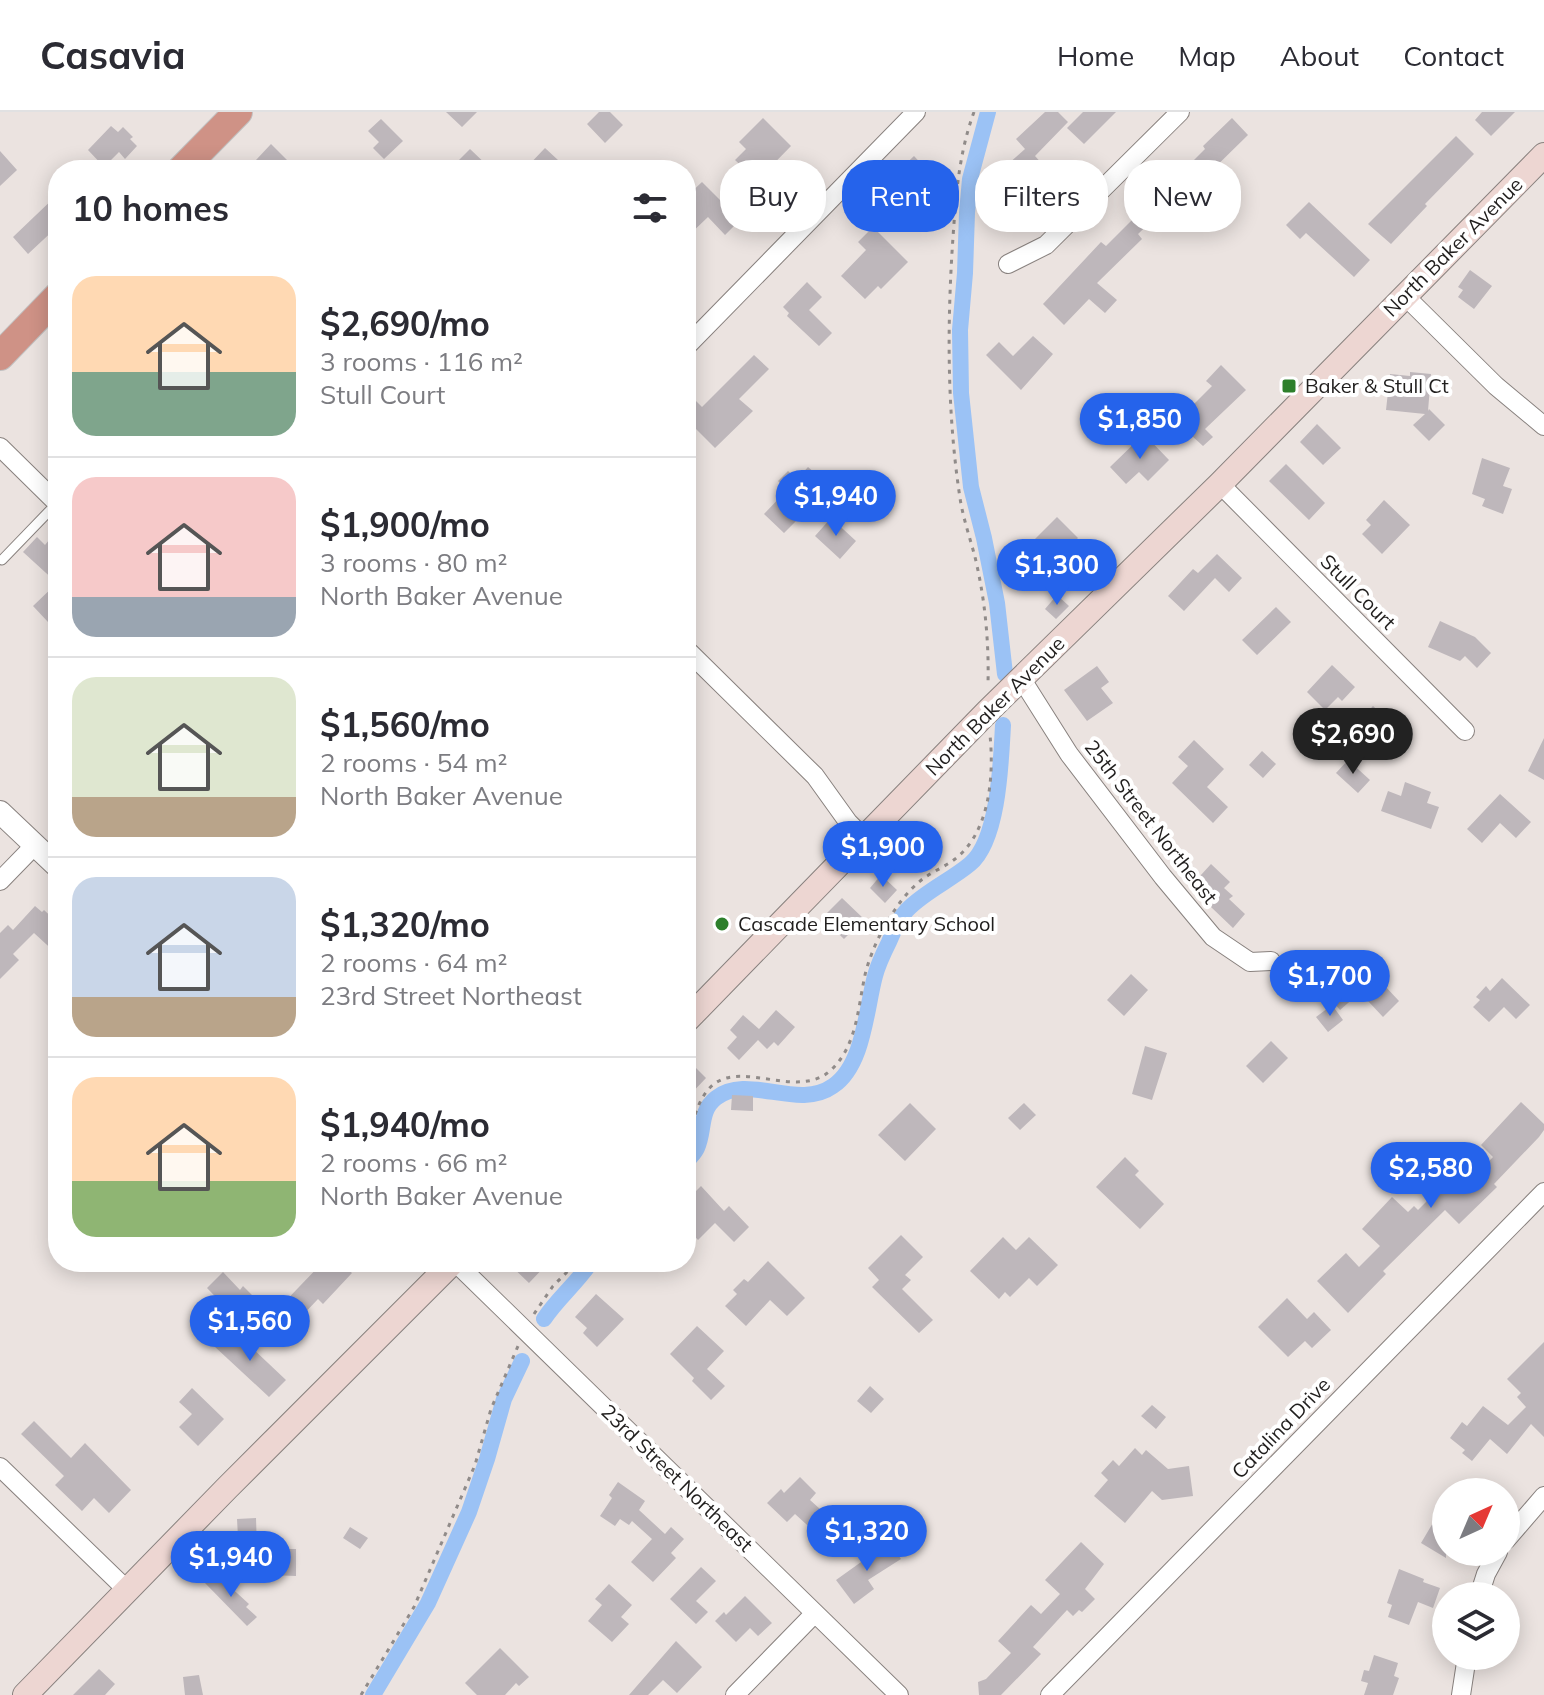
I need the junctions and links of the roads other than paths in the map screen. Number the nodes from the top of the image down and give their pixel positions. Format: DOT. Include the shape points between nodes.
graph roads {
  1 [pos="238,112"];
  2 [pos="916,112"];
  3 [pos="1180,112"];
  4 [pos="1544,155"];
  5 [pos="191,160"];
  6 [pos="1008,264"];
  7 [pos="1405,296"];
  8 [pos="48,306"];
  9 [pos="696,337"];
  10 [pos="0,356"];
  11 [pos="1544,426"];
  12 [pos="0,447"];
  13 [pos="1220,484"];
  14 [pos="48,493"];
  15 [pos="48,513"];
  16 [pos="2,560"];
  17 [pos="696,659"];
  18 [pos="1021,678"];
  19 [pos="1465,731"];
  20 [pos="0,812"];
  21 [pos="864,838"];
  22 [pos="35,845"];
  23 [pos="48,857"];
  24 [pos="0,881"];
  25 [pos="1271,961"];
  26 [pos="696,1011"];
  27 [pos="1544,1192"];
  28 [pos="444,1272"];
  29 [pos="464,1272"];
  30 [pos="0,1467"];
  31 [pos="1544,1496"];
  32 [pos="1520,1524"];
  33 [pos="127,1590"];
  34 [pos="815,1613"];
  35 [pos="1465,1670"];
  36 [pos="25,1695"];
  37 [pos="735,1695"];
  38 [pos="899,1695"];
  39 [pos="1050,1695"];
  40 [pos="1461,1695"];
  1 -- 5 [label="highway"];
  2 -- 9 [label="street"];
  3 -- 6 [label="street" via="1046,245"];
  4 -- 7 [label="main road, North Baker Avenue"];
  7 -- 11 [label="street"];
  7 -- 13 [label="main road, North Baker Avenue"];
  8 -- 10 [label="highway"];
  12 -- 14 [label="street"];
  13 -- 18 [label="main road, North Baker Avenue"];
  13 -- 19 [label="street, Stull Court"];
  15 -- 16 [label="lane"];
  17 -- 21 [label="street" via="815,776"];
  18 -- 21 [label="main road, North Baker Avenue"];
  18 -- 25 [label="street, 25th Street Northeast" via="1069,754 1213,937 1250,962"];
  20 -- 22 [label="street"];
  21 -- 26 [label="main road, North Baker Avenue"];
  22 -- 23 [label="street"];
  22 -- 24 [label="street"];
  27 -- 39 [label="street, Catalina Drive"];
  28 -- 33 [label="main road"];
  29 -- 34 [label="street, 23rd Street Northeast"];
  30 -- 33 [label="street"];
  31 -- 32 [label="street"];
  33 -- 36 [label="main road"];
  34 -- 37 [label="street"];
  34 -- 38 [label="street, 23rd Street Northeast"];
  35 -- 40 [label="street"];
}
